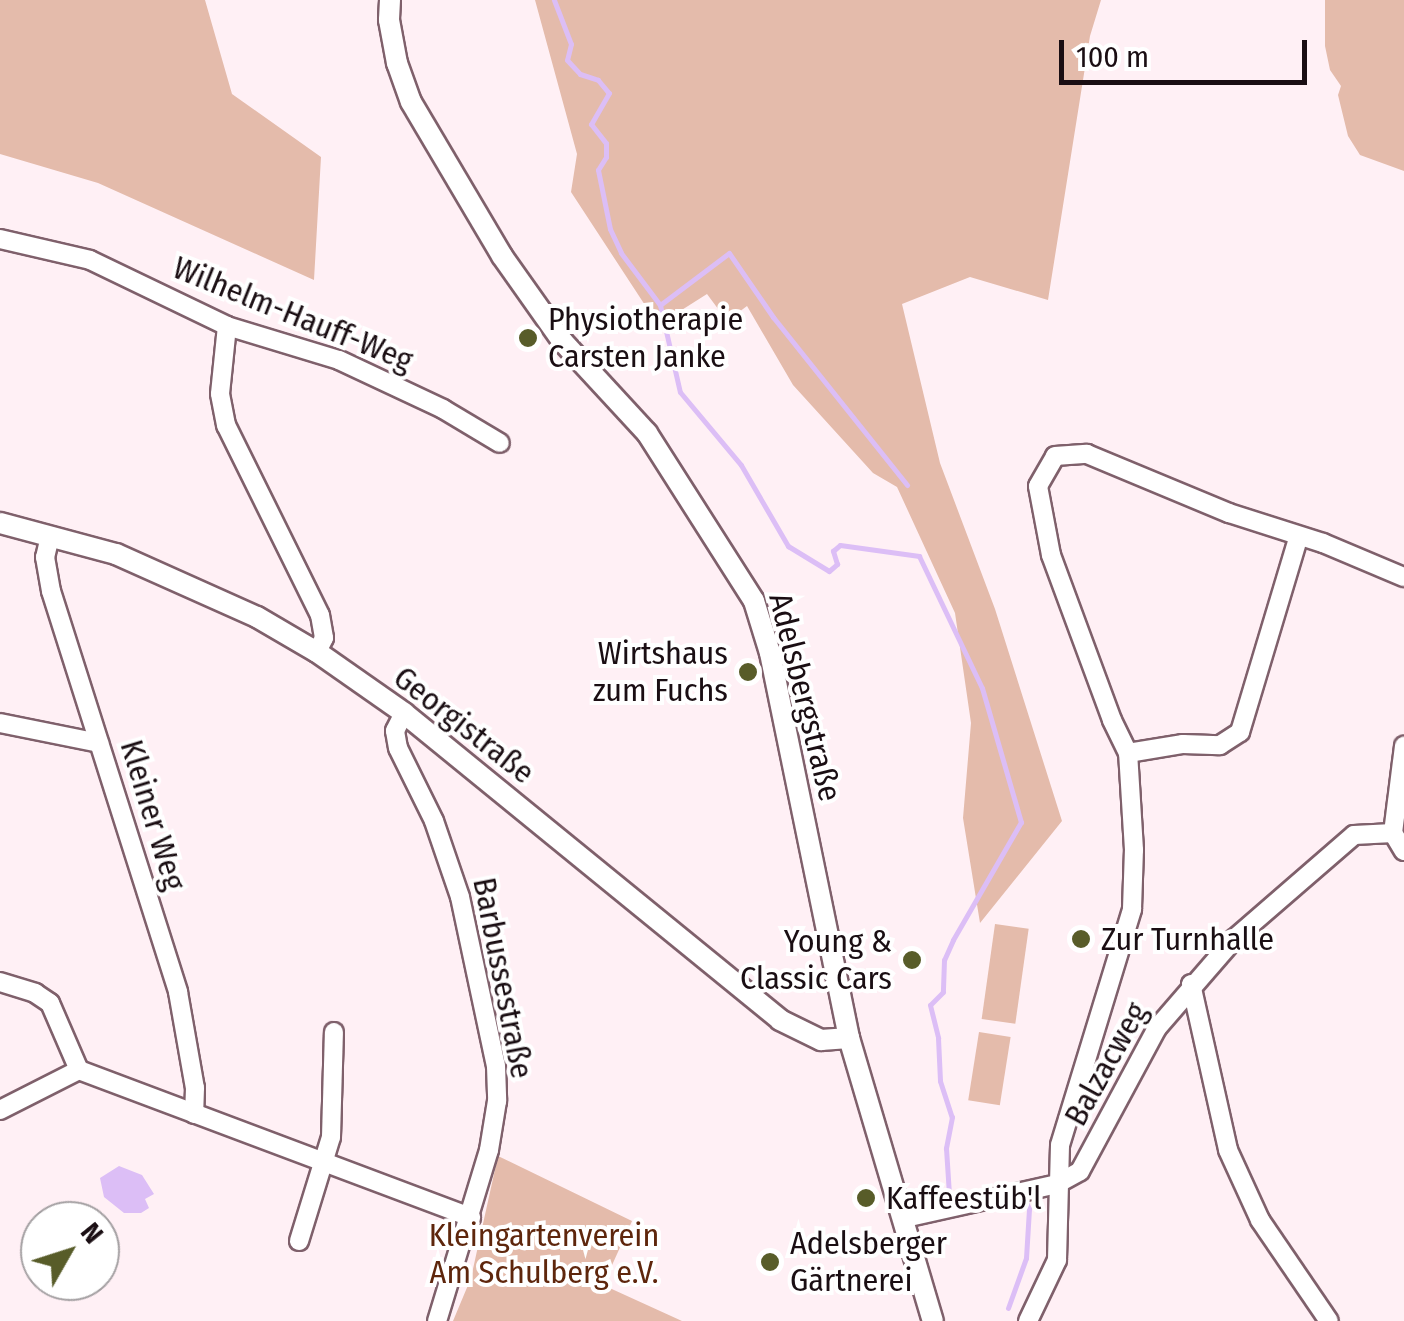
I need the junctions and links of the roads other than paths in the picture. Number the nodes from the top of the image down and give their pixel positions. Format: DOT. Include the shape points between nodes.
graph roads {
  1 [pos="390,0"];
  2 [pos="0,239"];
  3 [pos="227,326"];
  4 [pos="500,443"];
  5 [pos="0,524"];
  6 [pos="50,536"];
  7 [pos="1298,539"];
  8 [pos="1404,577"];
  9 [pos="317,652"];
  10 [pos="404,713"];
  11 [pos="0,723"];
  12 [pos="99,743"];
  13 [pos="1404,746"];
  14 [pos="1128,753"];
  15 [pos="1392,833"];
  16 [pos="1404,851"];
  17 [pos="0,982"];
  18 [pos="1191,984"];
  19 [pos="334,1032"];
  20 [pos="849,1038"];
  21 [pos="80,1070"];
  22 [pos="0,1110"];
  23 [pos="194,1114"];
  24 [pos="325,1164"];
  25 [pos="1057,1184"];
  26 [pos="471,1217"];
  27 [pos="905,1218"];
  28 [pos="299,1240"];
  29 [pos="438,1321"];
  30 [pos="933,1321"];
  31 [pos="1028,1321"];
  32 [pos="1329,1321"];
  1 -- 20 [label="street, Adelsbergstraße" via="397,63 412,102 494,242 563,342 647,433 754,601"];
  2 -- 3 [label="street, Wilhelm-Hauff-Weg" via="90,260"];
  3 -- 4 [label="street, Wilhelm-Hauff-Weg" via="340,360"];
  3 -- 9 [label="street" via="220,394 226,425 320,615 324,638"];
  5 -- 6 [label="street, Georgistraße"];
  6 -- 9 [label="street, Georgistraße" via="192,586"];
  6 -- 12 [label="street, Kleiner Weg" via="45,557 51,590"];
  7 -- 8 [label="street"];
  7 -- 14 [label="street" via="1240,732 1220,745"];
  7 -- 14 [label="street" via="1086,454 1060,453 1046,465 1038,502 1051,555"];
  9 -- 10 [label="street, Georgistraße"];
  10 -- 20 [label="street, Georgistraße" via="780,1020 821,1040"];
  10 -- 26 [label="street, Barbussestraße" via="395,730 398,748 460,896 496,1066 498,1101"];
  11 -- 12 [label="street"];
  12 -- 23 [label="street, Kleiner Weg" via="178,992"];
  13 -- 15 [label="street"];
  14 -- 25 [label="street" via="1132,909 1070,1100"];
  15 -- 16 [label="street"];
  15 -- 18 [label="street, Balzacweg" via="1354,835 1334,848"];
  17 -- 21 [label="street" via="50,1003"];
  18 -- 25 [label="street, Balzacweg" via="1135,1064 1086,1163"];
  18 -- 32 [label="street" via="1228,1150 1260,1220"];
  19 -- 24 [label="street"];
  20 -- 27 [label="street, Adelsbergstraße"];
  21 -- 22 [label="street"];
  21 -- 23 [label="street"];
  23 -- 24 [label="street"];
  24 -- 26 [label="street"];
  24 -- 28 [label="street"];
  25 -- 27 [label="street"];
  25 -- 31 [label="street" via="1057,1260"];
  26 -- 29 [label="street, Barbussestraße"];
  27 -- 30 [label="street, Adelsbergstraße"];
}
